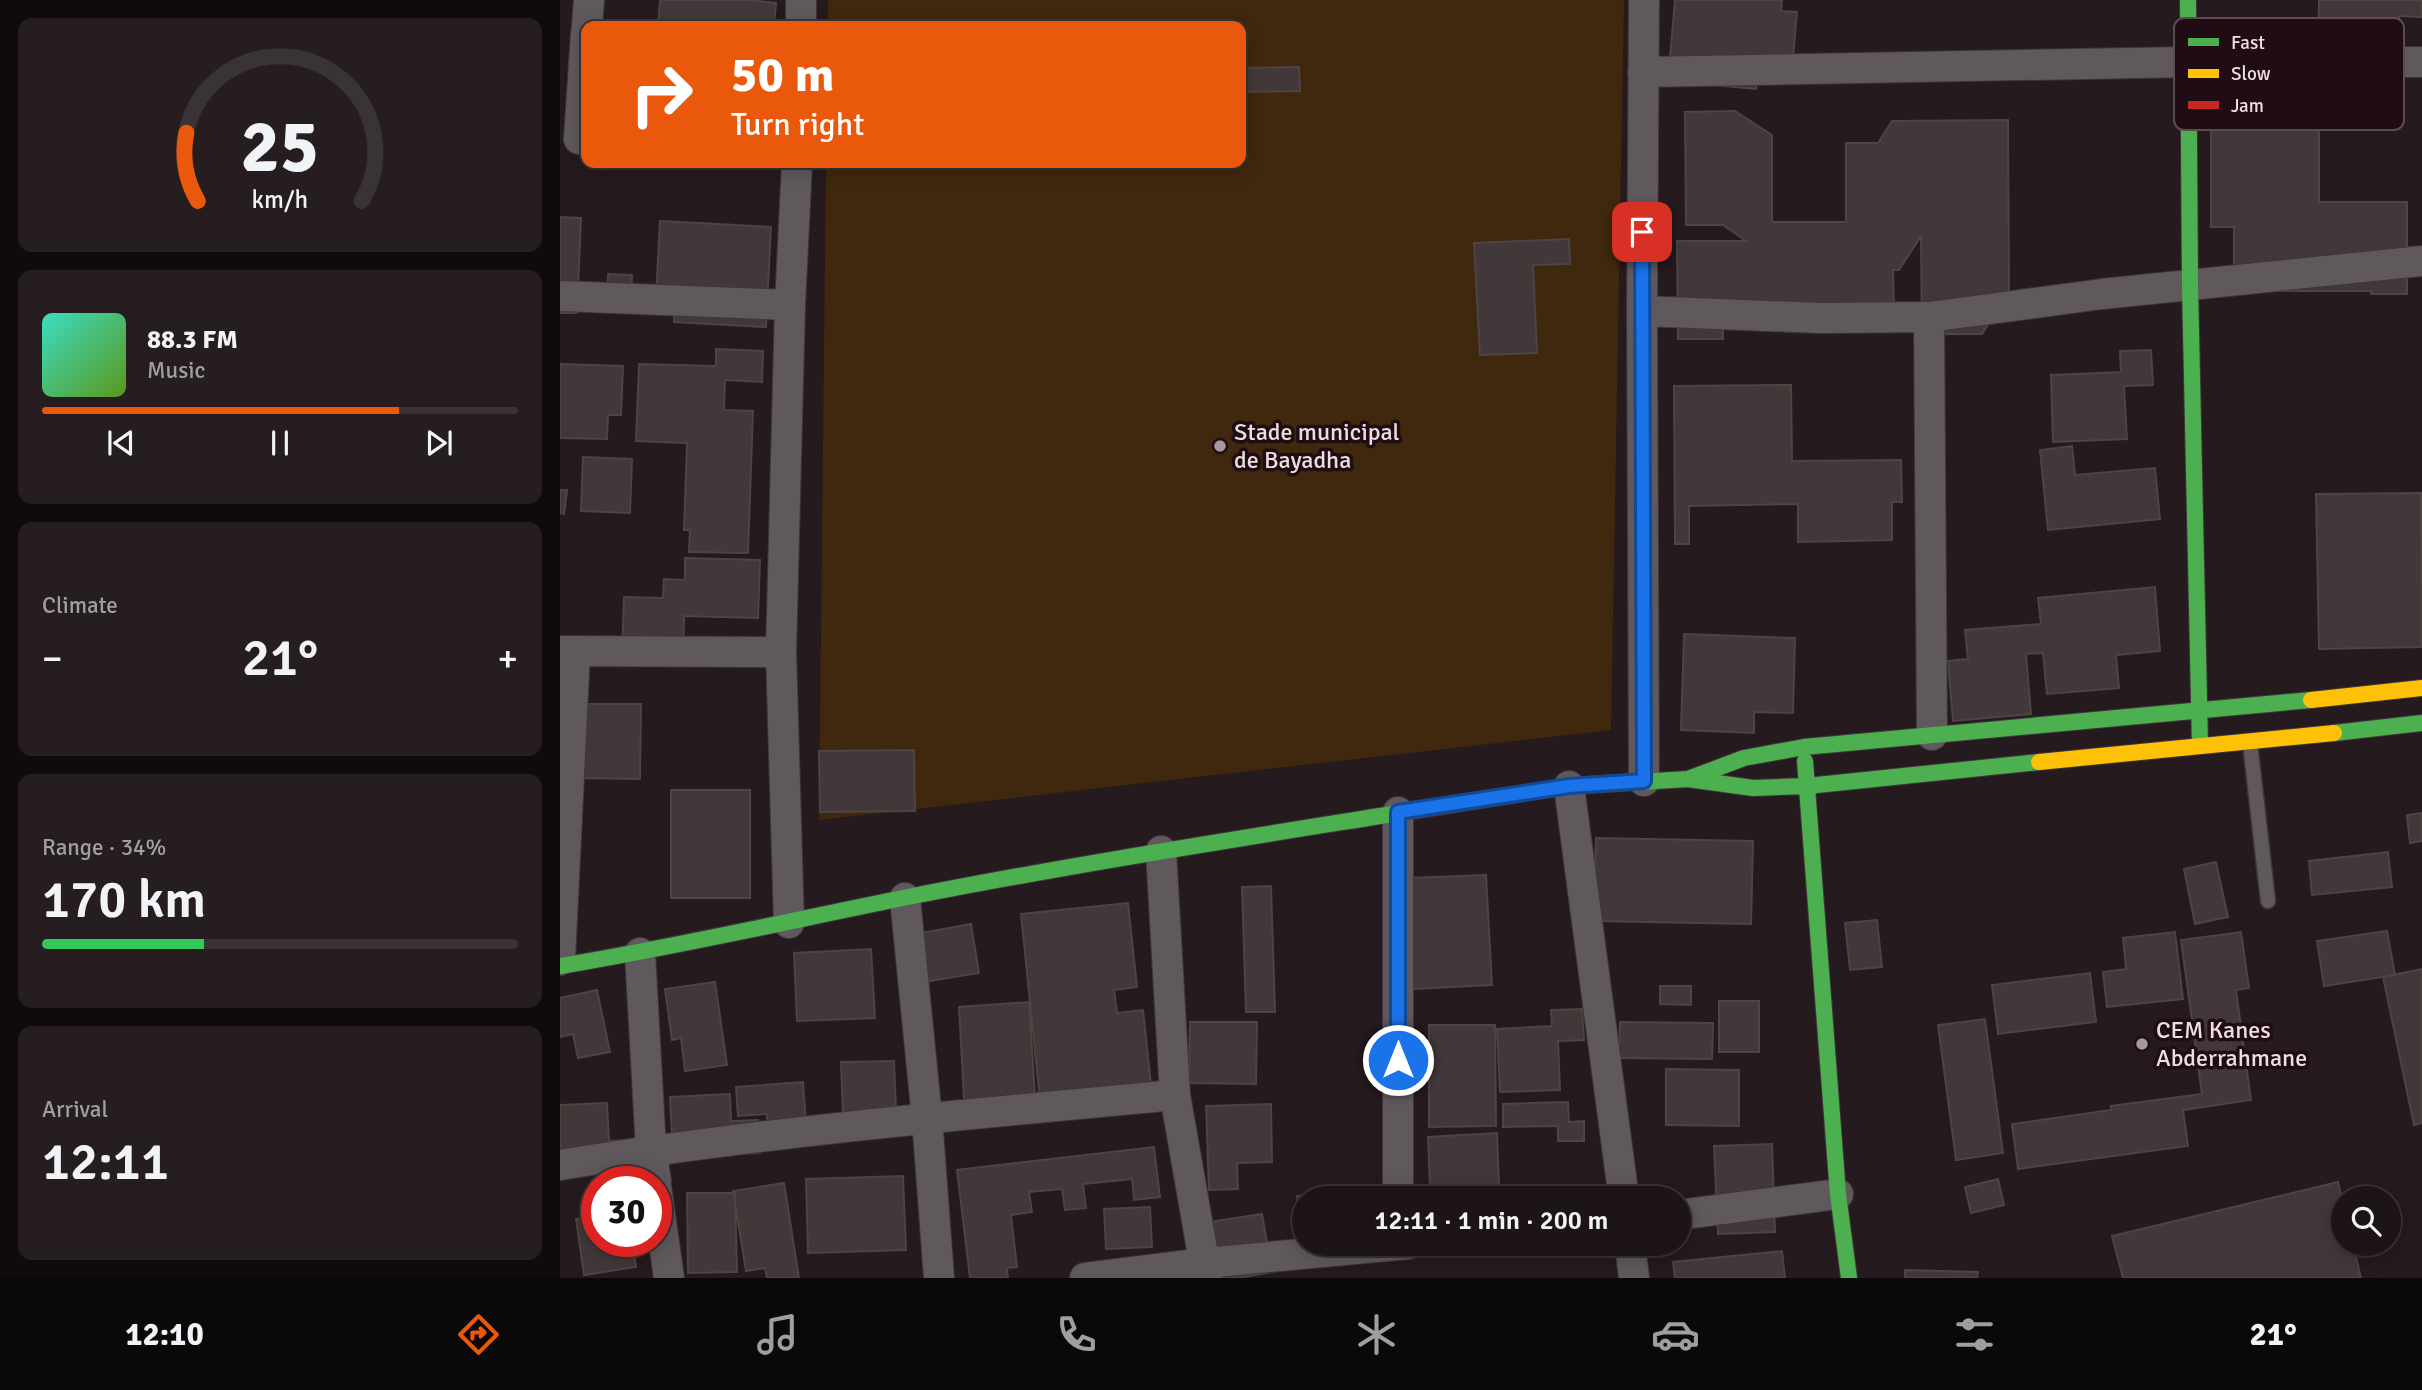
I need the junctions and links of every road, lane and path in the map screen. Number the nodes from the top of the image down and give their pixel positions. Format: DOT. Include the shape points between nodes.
graph roads {
  1 [pos="589,0"];
  2 [pos="802,0"];
  3 [pos="1644,0"];
  4 [pos="2188,0"];
  5 [pos="2188,18"];
  6 [pos="587,21"];
  7 [pos="801,21"];
  8 [pos="2174,62"];
  9 [pos="2404,62"];
  10 [pos="2422,62"];
  11 [pos="1643,72"];
  12 [pos="581,81"];
  13 [pos="2189,130"];
  14 [pos="575,139"];
  15 [pos="797,168"];
  16 [pos="2422,261"];
  17 [pos="2190,285"];
  18 [pos="560,296"];
  19 [pos="790,305"];
  20 [pos="1642,312"];
  21 [pos="1929,317"];
  22 [pos="567,651"];
  23 [pos="781,652"];
  24 [pos="2422,688"];
  25 [pos="2197,711"];
  26 [pos="2422,723"];
  27 [pos="2248,725"];
  28 [pos="1932,735"];
  29 [pos="2200,746"];
  30 [pos="1804,747"];
  31 [pos="1688,779"];
  32 [pos="1644,781"];
  33 [pos="1569,786"];
  34 [pos="1807,786"];
  35 [pos="1398,812"];
  36 [pos="1161,851"];
  37 [pos="905,898"];
  38 [pos="2269,901"];
  39 [pos="789,923"];
  40 [pos="640,953"];
  41 [pos="560,960"];
  42 [pos="560,966"];
  43 [pos="1175,1096"];
  44 [pos="927,1118"];
  45 [pos="651,1150"];
  46 [pos="560,1166"];
  47 [pos="653,1166"];
  48 [pos="1398,1186"];
  49 [pos="1621,1186"];
  50 [pos="1838,1194"];
  51 [pos="1691,1213"];
  52 [pos="1316,1256"];
  53 [pos="1631,1256"];
  54 [pos="666,1257"];
  55 [pos="1206,1270"];
  56 [pos="669,1278"];
  57 [pos="939,1278"];
  58 [pos="1085,1278"];
  59 [pos="1634,1278"];
  60 [pos="1849,1278"];
  1 -- 6 [label="street"];
  2 -- 7 [label="street"];
  3 -- 11 [label="street"];
  4 -- 5 [label="main road"];
  8 -- 11 [label="street"];
  9 -- 10 [label="street"];
  11 -- 20 [label="street"];
  12 -- 14 [label="street"];
  13 -- 17 [label="main road"];
  15 -- 19 [label="street"];
  16 -- 17 [label="street"];
  17 -- 21 [label="street"];
  17 -- 25 [label="main road"];
  18 -- 19 [label="street"];
  19 -- 23 [label="street"];
  20 -- 21 [label="street"];
  20 -- 32 [label="street"];
  21 -- 28 [label="street"];
  22 -- 23 [label="street"];
  22 -- 41 [label="street"];
  23 -- 39 [label="street"];
  24 -- 27 [label="main road"];
  25 -- 27 [label="main road"];
  25 -- 28 [label="main road"];
  25 -- 29 [label="main road"];
  26 -- 27 [label="main road"];
  27 -- 29 [label="main road"];
  27 -- 38 [label="lane"];
  28 -- 30 [label="main road"];
  29 -- 34 [label="main road"];
  30 -- 31 [label="main road" via="1744,756"];
  30 -- 34 [label="main road"];
  31 -- 32 [label="main road"];
  31 -- 34 [label="main road" via="1753,788"];
  32 -- 33 [label="main road"];
  33 -- 35 [label="main road"];
  33 -- 49 [label="street"];
  34 -- 50 [label="main road"];
  35 -- 36 [label="main road"];
  35 -- 48 [label="street"];
  36 -- 37 [label="main road"];
  36 -- 43 [label="street"];
  37 -- 39 [label="main road"];
  37 -- 44 [label="street"];
  39 -- 40 [label="main road"];
  40 -- 42 [label="main road"];
  40 -- 45 [label="street"];
  43 -- 44 [label="street"];
  43 -- 55 [label="street"];
  44 -- 45 [label="street"];
  44 -- 57 [label="street"];
  45 -- 46 [label="street"];
  45 -- 47 [label="street"];
  50 -- 51 [label="street"];
  50 -- 60 [label="main road"];
  52 -- 55 [label="street"];
  53 -- 59 [label="street"];
  54 -- 56 [label="street"];
  55 -- 58 [label="street"];
}
